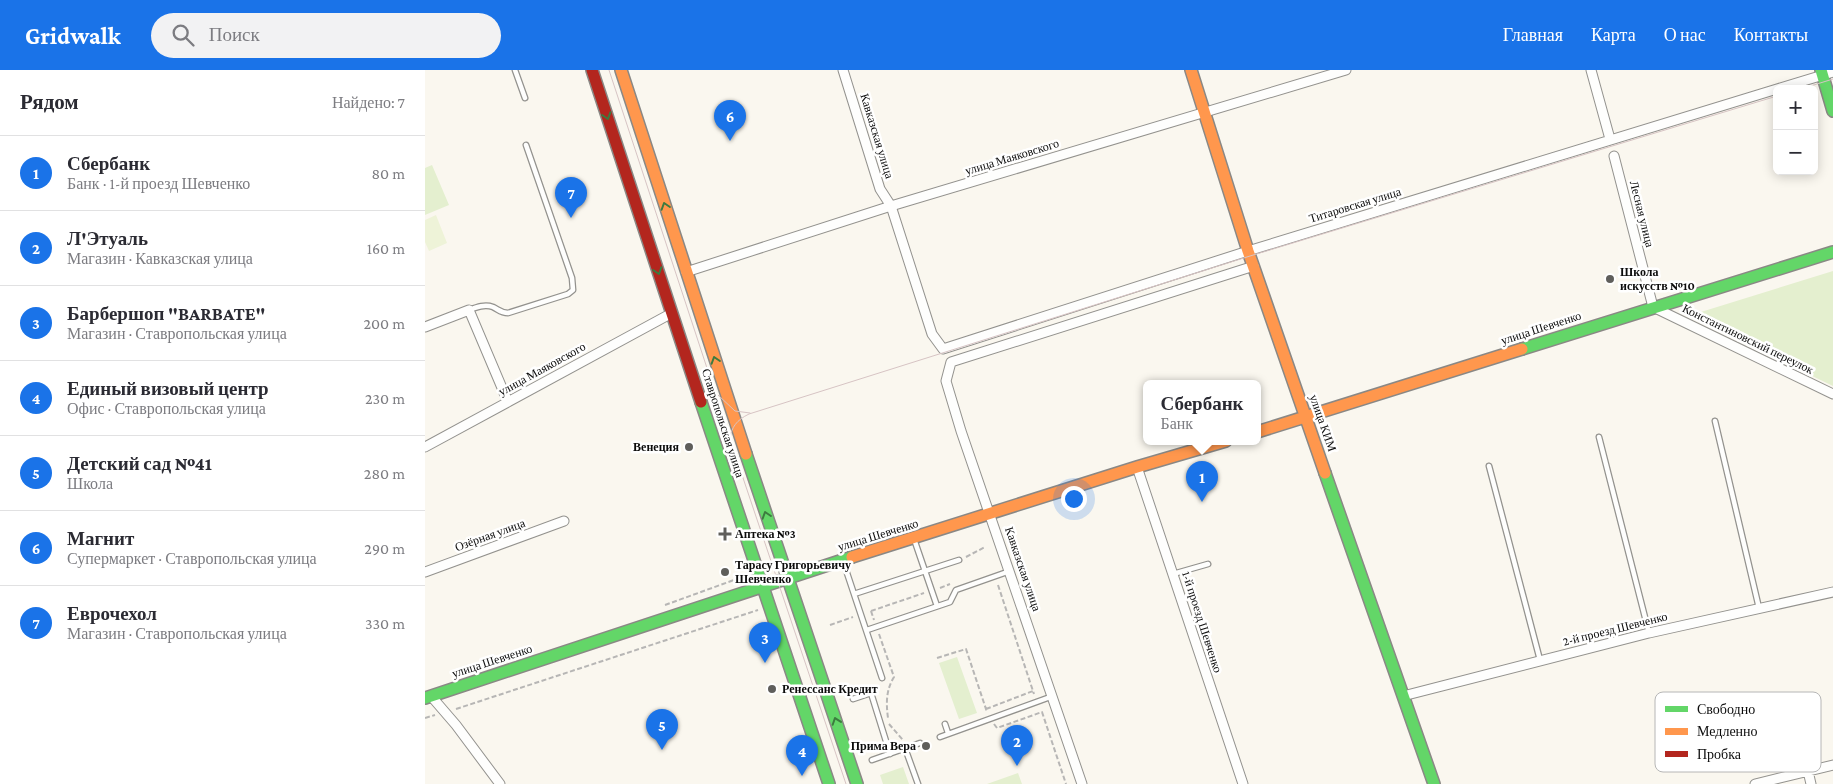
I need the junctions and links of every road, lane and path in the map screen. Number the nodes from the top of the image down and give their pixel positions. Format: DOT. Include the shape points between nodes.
graph roads {
  1 [pos="515,70"];
  2 [pos="592,70"];
  3 [pos="621,70"];
  4 [pos="843,70"];
  5 [pos="1191,70"];
  6 [pos="1346,70"];
  7 [pos="1591,70"];
  8 [pos="1825,72"];
  9 [pos="1788,85"];
  10 [pos="1773,90"];
  11 [pos="525,98"];
  12 [pos="1833,111"];
  13 [pos="1204,112"];
  14 [pos="1610,139"];
  15 [pos="527,145"];
  16 [pos="1614,156"];
  17 [pos="891,206"];
  18 [pos="1248,251"];
  19 [pos="1833,252"];
  20 [pos="1254,266"];
  21 [pos="686,272"];
  22 [pos="1653,307"];
  23 [pos="469,310"];
  24 [pos="672,313"];
  25 [pos="425,327"];
  26 [pos="943,349"];
  27 [pos="1833,394"];
  28 [pos="508,402"];
  29 [pos="1307,417"];
  30 [pos="1715,421"];
  31 [pos="1261,431"];
  32 [pos="1599,437"];
  33 [pos="1212,445"];
  34 [pos="425,447"];
  35 [pos="1489,466"];
  36 [pos="1137,467"];
  37 [pos="991,514"];
  38 [pos="564,521"];
  39 [pos="914,538"];
  40 [pos="985,547"];
  41 [pos="843,560"];
  42 [pos="959,560"];
  43 [pos="1208,564"];
  44 [pos="925,571"];
  45 [pos="1010,571"];
  46 [pos="425,572"];
  47 [pos="1173,574"];
  48 [pos="747,575"];
  49 [pos="995,576"];
  50 [pos="787,578"];
  51 [pos="958,582"];
  52 [pos="762,586"];
  53 [pos="932,590"];
  54 [pos="1833,592"];
  55 [pos="854,594"];
  56 [pos="666,604"];
  57 [pos="937,606"];
  58 [pos="1759,608"];
  59 [pos="759,610"];
  60 [pos="871,611"];
  61 [pos="861,614"];
  62 [pos="830,625"];
  63 [pos="877,627"];
  64 [pos="867,630"];
  65 [pos="1649,633"];
  66 [pos="1540,660"];
  67 [pos="882,678"];
  68 [pos="1033,691"];
  69 [pos="1053,696"];
  70 [pos="1403,696"];
  71 [pos="428,697"];
  72 [pos="853,699"];
  73 [pos="1037,702"];
  74 [pos="467,706"];
  75 [pos="986,709"];
  76 [pos="1042,712"];
  77 [pos="945,724"];
  78 [pos="948,734"];
  79 [pos="939,737"];
  80 [pos="920,743"];
  81 [pos="913,746"];
  82 [pos="905,748"];
  83 [pos="890,754"];
  84 [pos="872,760"];
  85 [pos="1804,772"];
  86 [pos="500,784"];
  87 [pos="829,784"];
  88 [pos="857,784"];
  89 [pos="917,784"];
  90 [pos="1082,784"];
  91 [pos="1243,784"];
  92 [pos="1434,784"];
  93 [pos="1755,784"];
  1 -- 11 [label="lane"];
  2 -- 24 [label="main road, Ставропольская улица, one-way"];
  21 -- 3 [label="main road, Ставропольская улица, one-way"];
  4 -- 17 [label="street, Кавказская улица" via="880,189"];
  5 -- 13 [label="main road, улица КИМ"];
  6 -- 13 [label="street, улица Маяковского"];
  7 -- 14 [label="street"];
  8 -- 9 [label="street, Титаровская улица"];
  8 -- 12 [label="main road"];
  10 -- 14 [label="street, Титаровская улица"];
  13 -- 17 [label="street, улица Маяковского"];
  13 -- 18 [label="main road, улица КИМ"];
  14 -- 18 [label="street, Титаровская улица"];
  15 -- 23 [label="lane" via="573,278 573,290 508,313 486,306"];
  16 -- 22 [label="street, Лесная улица"];
  17 -- 21 [label="street, улица Маяковского"];
  17 -- 26 [label="street, Кавказская улица" via="932,334"];
  18 -- 20 [label="main road, улица КИМ"];
  18 -- 26 [label="street, Титаровская улица"];
  19 -- 22 [label="main road, улица Шевченко"];
  20 -- 29 [label="main road, улица КИМ"];
  20 -- 37 [label="street, Кавказская улица" via="951,362 946,381"];
  50 -- 21 [label="main road, Ставропольская улица, one-way"];
  22 -- 27 [label="street, Константиновский переулок"];
  22 -- 29 [label="main road, улица Шевченко"];
  23 -- 25 [label="street"];
  23 -- 28 [label="street"];
  24 -- 28 [label="street, улица Маяковского"];
  24 -- 52 [label="main road, Ставропольская улица"];
  28 -- 34 [label="street, улица Маяковского"];
  29 -- 31 [label="main road, улица Шевченко"];
  29 -- 70 [label="main road, улица КИМ"];
  30 -- 58 [label="lane"];
  32 -- 65 [label="lane"];
  33 -- 36 [label="main road, улица Шевченко"];
  35 -- 66 [label="lane"];
  36 -- 37 [label="main road, улица Шевченко"];
  36 -- 47 [label="street, 1-й проезд Шевченко"];
  37 -- 39 [label="main road, улица Шевченко"];
  37 -- 45 [label="street, Кавказская улица"];
  38 -- 46 [label="street, Озёрная улица"];
  39 -- 41 [label="main road, улица Шевченко"];
  39 -- 44 [label="lane"];
  40 -- 42 [label="path"];
  41 -- 50 [label="main road, улица Шевченко"];
  41 -- 55 [label="lane"];
  42 -- 44 [label="lane"];
  43 -- 47 [label="lane"];
  44 -- 53 [label="lane"];
  44 -- 55 [label="lane"];
  45 -- 49 [label="lane"];
  45 -- 69 [label="street, Кавказская улица"];
  47 -- 91 [label="street, 1-й проезд Шевченко"];
  48 -- 56 [label="path"];
  49 -- 57 [label="lane" via="956,590 950,602"];
  49 -- 68 [label="path"];
  50 -- 52 [label="main road, улица Шевченко"];
  88 -- 50 [label="main road, Ставропольская улица, one-way"];
  51 -- 53 [label="path"];
  52 -- 71 [label="main road, улица Шевченко"];
  52 -- 87 [label="main road, Ставропольская улица"];
  53 -- 57 [label="lane"];
  53 -- 60 [label="path"];
  54 -- 58 [label="street, 2-й проезд Шевченко"];
  55 -- 61 [label="lane"];
  57 -- 63 [label="lane"];
  58 -- 65 [label="street, 2-й проезд Шевченко"];
  59 -- 74 [label="path"];
  60 -- 61 [label="path"];
  60 -- 63 [label="path"];
  61 -- 62 [label="path"];
  61 -- 64 [label="lane"];
  63 -- 64 [label="lane"];
  63 -- 81 [label="path" via="893,677 886,704 889,724"];
  64 -- 67 [label="lane"];
  65 -- 66 [label="street, 2-й проезд Шевченко"];
  66 -- 70 [label="street, 2-й проезд Шевченко"];
  68 -- 73 [label="path"];
  68 -- 75 [label="path"];
  69 -- 73 [label="lane"];
  69 -- 90 [label="street, Кавказская улица"];
  70 -- 92 [label="main road, улица КИМ"];
  71 -- 86 [label="street" via="456,725"];
  72 -- 83 [label="lane" via="871,692"];
  73 -- 76 [label="path"];
  73 -- 78 [label="lane"];
  77 -- 78 [label="lane"];
  78 -- 79 [label="lane"];
  80 -- 81 [label="lane"];
  81 -- 82 [label="lane"];
  82 -- 83 [label="lane"];
  82 -- 89 [label="lane"];
  83 -- 84 [label="lane"];
  85 -- 93 [label="street"];
}
